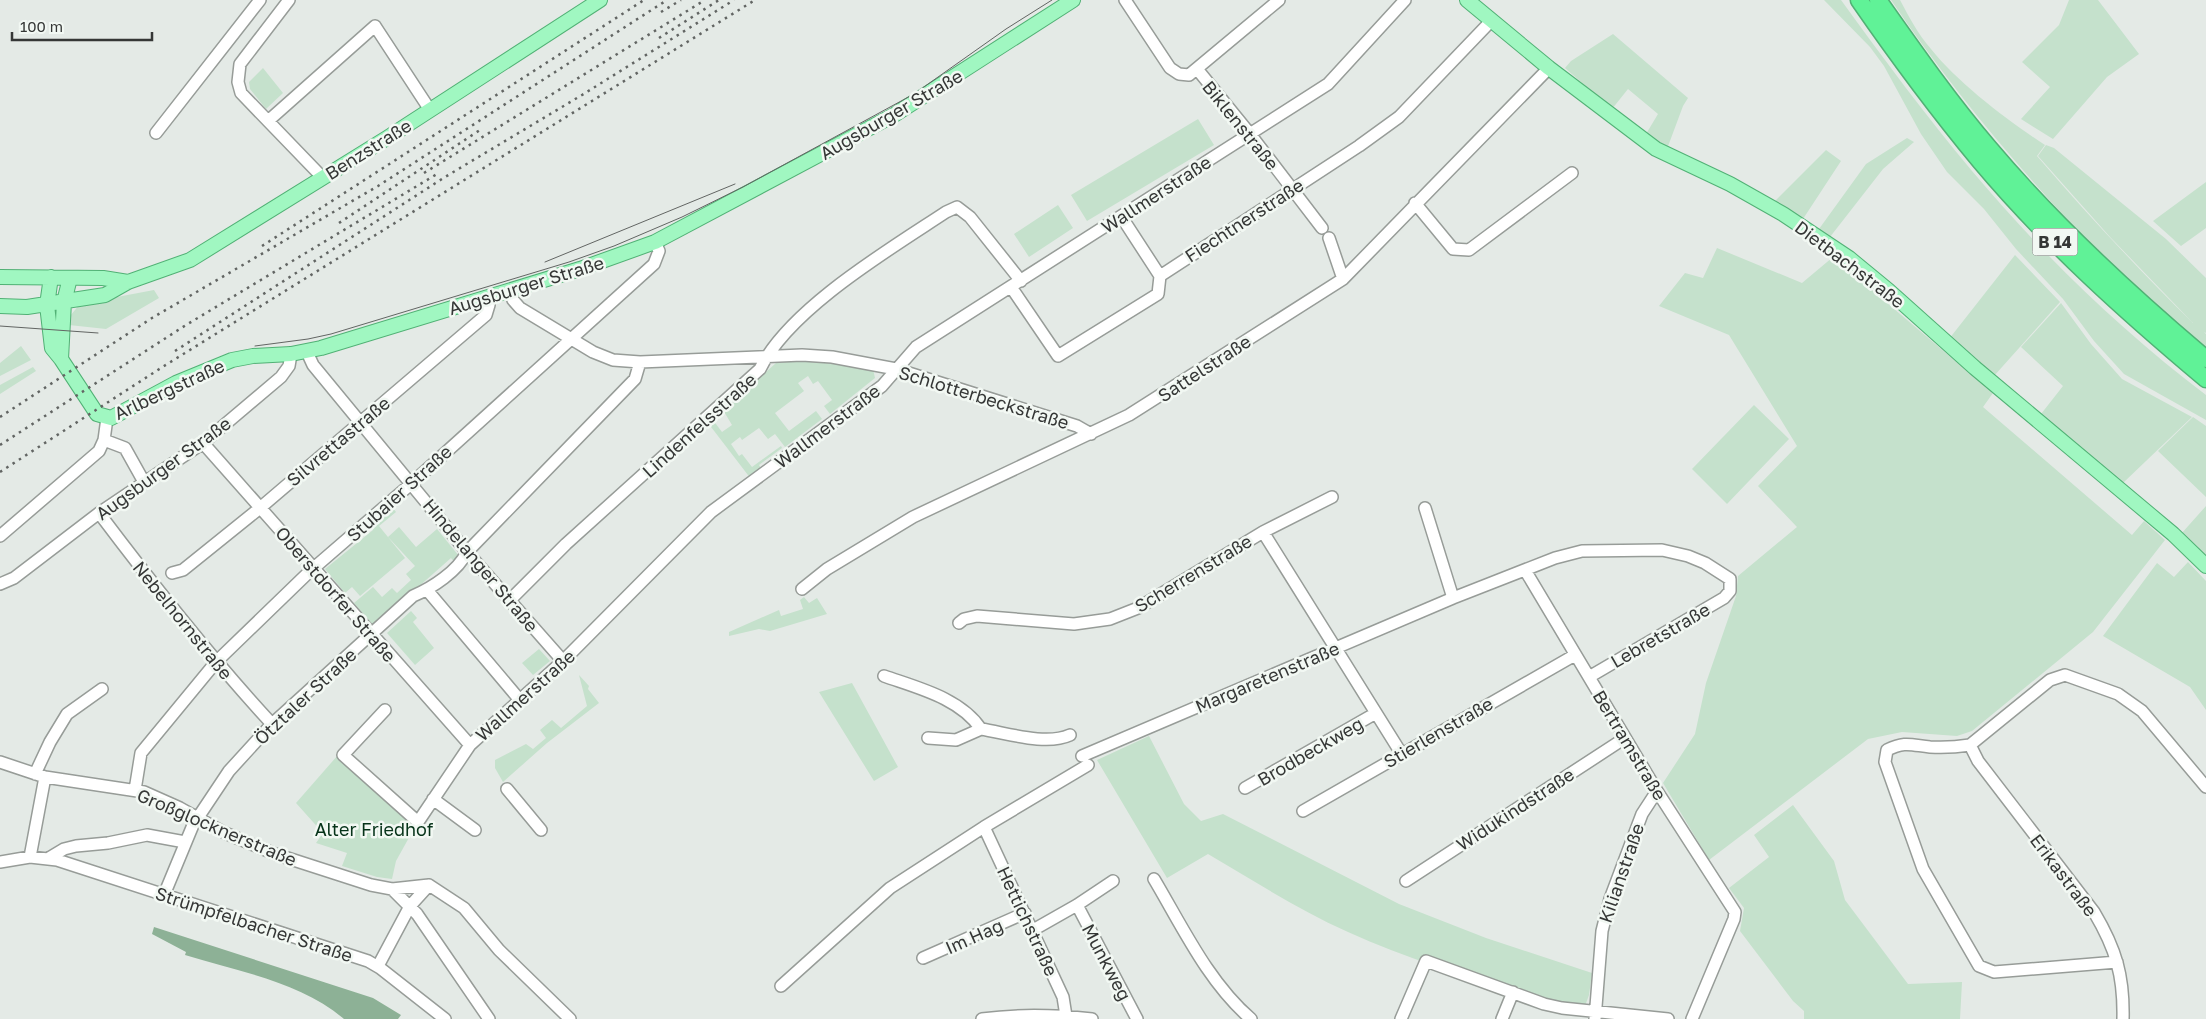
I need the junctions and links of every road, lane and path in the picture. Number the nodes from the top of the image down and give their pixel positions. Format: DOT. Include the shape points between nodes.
graph roads {
  1 [pos="260,0"];
  2 [pos="289,0"];
  3 [pos="600,0"];
  4 [pos="1073,0"];
  5 [pos="1125,0"];
  6 [pos="1279,0"];
  7 [pos="1405,0"];
  8 [pos="1467,0"];
  9 [pos="1859,0"];
  10 [pos="1878,0"];
  11 [pos="1492,20"];
  12 [pos="1549,68"];
  13 [pos="1193,72"];
  14 [pos="430,110"];
  15 [pos="268,122"];
  16 [pos="156,133"];
  17 [pos="1250,134"];
  18 [pos="1572,172"];
  19 [pos="323,178"];
  20 [pos="1292,189"];
  21 [pos="1415,203"];
  22 [pos="1122,216"];
  23 [pos="655,242"];
  24 [pos="1160,276"];
  25 [pos="0,277"];
  26 [pos="51,277"];
  27 [pos="70,278"];
  28 [pos="1343,279"];
  29 [pos="128,282"];
  30 [pos="1016,284"];
  31 [pos="510,290"];
  32 [pos="487,297"];
  33 [pos="64,302"];
  34 [pos="48,305"];
  35 [pos="0,306"];
  36 [pos="570,339"];
  37 [pos="307,352"];
  38 [pos="290,354"];
  39 [pos="767,356"];
  40 [pos="61,358"];
  41 [pos="2206,359"];
  42 [pos="640,362"];
  43 [pos="896,370"];
  44 [pos="2206,378"];
  45 [pos="107,418"];
  46 [pos="360,422"];
  47 [pos="1090,434"];
  48 [pos="104,440"];
  49 [pos="203,443"];
  50 [pos="144,482"];
  51 [pos="412,483"];
  52 [pos="1332,497"];
  53 [pos="260,508"];
  54 [pos="1425,508"];
  55 [pos="99,513"];
  56 [pos="1263,532"];
  57 [pos="0,536"];
  58 [pos="467,552"];
  59 [pos="2206,566"];
  60 [pos="315,568"];
  61 [pos="1525,570"];
  62 [pos="172,573"];
  63 [pos="1,583"];
  64 [pos="802,589"];
  65 [pos="427,590"];
  66 [pos="1730,591"];
  67 [pos="1452,598"];
  68 [pos="510,600"];
  69 [pos="959,623"];
  70 [pos="371,634"];
  71 [pos="1336,647"];
  72 [pos="1575,654"];
  73 [pos="564,660"];
  74 [pos="216,662"];
  75 [pos="884,676"];
  76 [pos="1589,677"];
  77 [pos="102,689"];
  78 [pos="519,699"];
  79 [pos="385,710"];
  80 [pos="1376,713"];
  81 [pos="272,724"];
  82 [pos="981,729"];
  83 [pos="1070,735"];
  84 [pos="928,738"];
  85 [pos="1625,738"];
  86 [pos="470,745"];
  87 [pos="1970,745"];
  88 [pos="1402,753"];
  89 [pos="0,762"];
  90 [pos="40,775"];
  91 [pos="2206,787"];
  92 [pos="1245,788"];
  93 [pos="507,789"];
  94 [pos="135,790"];
  95 [pos="1657,791"];
  96 [pos="433,799"];
  97 [pos="1303,812"];
  98 [pos="197,817"];
  99 [pos="984,828"];
  100 [pos="475,830"];
  101 [pos="542,830"];
  102 [pos="185,842"];
  103 [pos="30,856"];
  104 [pos="49,858"];
  105 [pos="0,862"];
  106 [pos="1154,879"];
  107 [pos="1113,881"];
  108 [pos="1406,881"];
  109 [pos="429,885"];
  110 [pos="392,889"];
  111 [pos="164,895"];
  112 [pos="1077,905"];
  113 [pos="410,906"];
  114 [pos="1025,913"];
  115 [pos="1033,930"];
  116 [pos="923,958"];
  117 [pos="2117,962"];
  118 [pos="378,966"];
  119 [pos="782,986"];
  120 [pos="1513,992"];
  121 [pos="1596,1015"];
  122 [pos="1066,1016"];
  123 [pos="999,1018"];
  124 [pos="1247,1018"];
  125 [pos="445,1019"];
  126 [pos="489,1019"];
  127 [pos="570,1019"];
  128 [pos="982,1019"];
  129 [pos="1092,1019"];
  130 [pos="1137,1019"];
  131 [pos="1402,1019"];
  132 [pos="1502,1019"];
  133 [pos="1668,1019"];
  134 [pos="1692,1019"];
  135 [pos="2123,1019"];
  1 -- 16 [label="street"];
  2 -- 15 [label="street" via="245,56 238,72 241,93"];
  3 -- 14 [label="main road, Benzstraße"];
  4 -- 23 [label="main road, Augsburger Straße" via="894,115"];
  5 -- 13 [label="street, Biklenstraße" via="1170,68 1180,74"];
  6 -- 13 [label="street"];
  7 -- 17 [label="street, Wallmerstraße" via="1328,84"];
  8 -- 11 [label="main road, Dietbachstraße"];
  9 -- 44 [label="highway, B 14" via="1896,54 1980,161 2074,261"];
  10 -- 41 [label="highway, B 14" via="1922,63 1996,155 2085,251 2135,299"];
  11 -- 12 [label="main road, Dietbachstraße"];
  11 -- 20 [label="street, Fiechtnerstraße" via="1399,117"];
  12 -- 21 [label="street, Sattelstraße"];
  12 -- 59 [label="main road, Dietbachstraße" via="1656,149 1730,184 1783,214 1849,258 2173,534"];
  13 -- 17 [label="street, Biklenstraße"];
  14 -- 15 [label="street" via="375,26"];
  14 -- 19 [label="main road, Benzstraße"];
  15 -- 19 [label="street"];
  17 -- 20 [label="street, Biklenstraße"];
  17 -- 22 [label="street, Wallmerstraße"];
  18 -- 21 [label="street" via="1469,250 1453,249"];
  19 -- 29 [label="main road, Benzstraße" via="190,260"];
  20 -- 24 [label="street, Fiechtnerstraße"];
  20 -- 28 [label="street, Biklenstraße" via="1326,233"];
  21 -- 28 [label="street, Sattelstraße"];
  22 -- 24 [label="street"];
  22 -- 30 [label="street, Wallmerstraße"];
  23 -- 31 [label="main road, Augsburger Straße"];
  23 -- 36 [label="street, Stubaier Straße" via="659,251 654,264"];
  24 -- 30 [label="street" via="1158,294 1058,356"];
  25 -- 26 [label="main road, Benzstraße"];
  26 -- 27 [label="main road, Benzstraße"];
  26 -- 34 [label="main road"];
  27 -- 29 [label="main road, Benzstraße"];
  27 -- 33 [label="main road"];
  28 -- 47 [label="street, Sattelstraße" via="1129,415"];
  29 -- 33 [label="main road, Benzstraße" via="105,295"];
  30 -- 39 [label="street, Lindenfelsstraße" via="970,217 957,207 874,260 826,296 785,333"];
  30 -- 43 [label="street, Wallmerstraße" via="916,347"];
  31 -- 32 [label="main road, Augsburger Straße"];
  31 -- 36 [label="street, Schlotterbeckstraße" via="520,308"];
  32 -- 37 [label="main road, Augsburger Straße"];
  32 -- 46 [label="street, Silvrettastraße" via="486,315"];
  33 -- 34 [label="main road, Benzstraße"];
  33 -- 40 [label="main road"];
  34 -- 35 [label="main road, Benzstraße"];
  34 -- 40 [label="main road, Arlbergstraße" via="52,348"];
  36 -- 42 [label="street, Schlotterbeckstraße" via="613,360"];
  36 -- 51 [label="street, Stubaier Straße"];
  37 -- 38 [label="main road, Augsburger Straße"];
  37 -- 46 [label="street, Hindelanger Straße" via="313,365"];
  38 -- 45 [label="main road, Arlbergstraße" via="232,360 176,383"];
  38 -- 49 [label="street, Augsburger Straße" via="288,366 281,377"];
  39 -- 42 [label="street, Schlotterbeckstraße"];
  39 -- 43 [label="street, Schlotterbeckstraße" via="832,357"];
  39 -- 68 [label="street, Lindenfelsstraße" via="760,369 566,544"];
  40 -- 45 [label="main road, Arlbergstraße" via="97,414"];
  42 -- 58 [label="street, Ötztaler Straße" via="635,379"];
  43 -- 47 [label="street, Schlotterbeckstraße" via="1077,426"];
  43 -- 73 [label="street, Wallmerstraße" via="882,386 711,512"];
  45 -- 48 [label="street, Arlbergstraße"];
  46 -- 51 [label="street, Hindelanger Straße"];
  46 -- 53 [label="street, Silvrettastraße"];
  47 -- 64 [label="street, Sattelstraße" via="912,517 827,569"];
  48 -- 50 [label="street, Arlbergstraße" via="125,448"];
  48 -- 57 [label="street, Arlbergstraße" via="88,462"];
  49 -- 50 [label="street, Augsburger Straße"];
  49 -- 53 [label="street, Oberstdorfer Straße"];
  50 -- 55 [label="street, Augsburger Straße"];
  51 -- 58 [label="street, Hindelanger Straße"];
  51 -- 60 [label="street, Stubaier Straße"];
  52 -- 56 [label="street, Scherrenstraße"];
  53 -- 60 [label="street, Oberstdorfer Straße"];
  53 -- 62 [label="street, Silvrettastraße" via="183,570"];
  54 -- 67 [label="street"];
  55 -- 63 [label="street, Augsburger Straße" via="14,578"];
  55 -- 74 [label="street, Nebelhornstraße"];
  56 -- 69 [label="street, Scherrenstraße" via="1138,608 1110,619 1074,624 977,616"];
  56 -- 71 [label="street"];
  58 -- 65 [label="street, Ötztaler Straße" via="463,561"];
  58 -- 68 [label="street, Hindelanger Straße"];
  60 -- 70 [label="street, Oberstdorfer Straße"];
  60 -- 74 [label="street, Stubaier Straße"];
  61 -- 66 [label="street, Margaretenstraße" via="1582,551 1662,550 1688,556 1720,572 1730,580"];
  61 -- 67 [label="street, Margaretenstraße"];
  61 -- 72 [label="street, Bertramstraße"];
  65 -- 70 [label="street, Ötztaler Straße" via="413,596"];
  65 -- 78 [label="street"];
  66 -- 76 [label="street, Lebretstraße" via="1724,598"];
  67 -- 71 [label="street, Margaretenstraße"];
  68 -- 73 [label="street, Hindelanger Straße"];
  70 -- 81 [label="street, Ötztaler Straße"];
  70 -- 86 [label="street, Oberstdorfer Straße"];
  71 -- 80 [label="street"];
  71 -- 99 [label="street, Margaretenstraße" via="1085,761"];
  72 -- 76 [label="street, Bertramstraße"];
  72 -- 88 [label="street, Stierlenstraße"];
  73 -- 78 [label="street, Wallmerstraße"];
  74 -- 81 [label="street, Nebelhornstraße"];
  74 -- 94 [label="street, Stubaier Straße" via="141,753"];
  75 -- 82 [label="street" via="952,703 972,716"];
  76 -- 85 [label="street, Bertramstraße"];
  77 -- 90 [label="street" via="67,714 50,742"];
  78 -- 86 [label="street, Wallmerstraße"];
  79 -- 96 [label="street, Wallmerstraße" via="343,755 418,822"];
  80 -- 88 [label="street"];
  80 -- 92 [label="street, Brodbeckweg"];
  81 -- 98 [label="street, Ötztaler Straße" via="229,770"];
  82 -- 83 [label="street" via="1048,740 1060,740"];
  82 -- 84 [label="street" via="956,740"];
  85 -- 95 [label="street, Bertramstraße"];
  85 -- 108 [label="street, Widukindstraße"];
  86 -- 96 [label="street, Wallmerstraße"];
  87 -- 91 [label="street" via="2050,680 2065,675 2118,694 2142,711"];
  87 -- 117 [label="street, Erikastraße" via="1997,788 2094,912 2110,939"];
  87 -- 117 [label="street" via="1898,745 1887,750 1885,762 1923,869 1979,966 1994,972"];
  88 -- 97 [label="street, Stierlenstraße"];
  89 -- 90 [label="street, Großglocknerstraße"];
  90 -- 94 [label="street, Großglocknerstraße"];
  90 -- 103 [label="street"];
  93 -- 101 [label="street"];
  94 -- 98 [label="street, Großglocknerstraße"];
  95 -- 121 [label="street, Kilianstraße" via="1642,814 1610,899 1602,931"];
  95 -- 134 [label="street, Bertramstraße" via="1735,912"];
  96 -- 100 [label="street"];
  98 -- 102 [label="street, Ötztaler Straße"];
  98 -- 110 [label="street, Großglocknerstraße" via="225,833 276,854"];
  99 -- 114 [label="street, Hettichstraße"];
  99 -- 119 [label="street, Margaretenstraße" via="890,888"];
  102 -- 104 [label="street" via="147,835 64,848"];
  102 -- 111 [label="street, Ötztaler Straße"];
  103 -- 104 [label="street, Strümpfelbacher Straße"];
  103 -- 105 [label="street, Strümpfelbacher Straße"];
  104 -- 111 [label="street, Strümpfelbacher Straße"];
  106 -- 124 [label="street" via="1203,962"];
  107 -- 112 [label="street"];
  109 -- 110 [label="street"];
  109 -- 113 [label="street"];
  109 -- 127 [label="street" via="464,908 499,950"];
  110 -- 113 [label="street"];
  111 -- 118 [label="street, Strümpfelbacher Straße"];
  112 -- 115 [label="street"];
  112 -- 130 [label="street, Munkweg"];
  113 -- 118 [label="street"];
  113 -- 126 [label="street"];
  114 -- 115 [label="street, Hettichstraße"];
  114 -- 116 [label="street, Im Hag"];
  115 -- 122 [label="street, Hettichstraße" via="1063,997"];
  117 -- 135 [label="street, Erikastraße" via="2122,982"];
  118 -- 125 [label="street, Strümpfelbacher Straße"];
  120 -- 121 [label="street" via="1544,1004"];
  120 -- 131 [label="street" via="1426,961"];
  120 -- 132 [label="street"];
  121 -- 133 [label="street"];
  122 -- 123 [label="street"];
  122 -- 129 [label="street"];
  123 -- 128 [label="street"];
}
